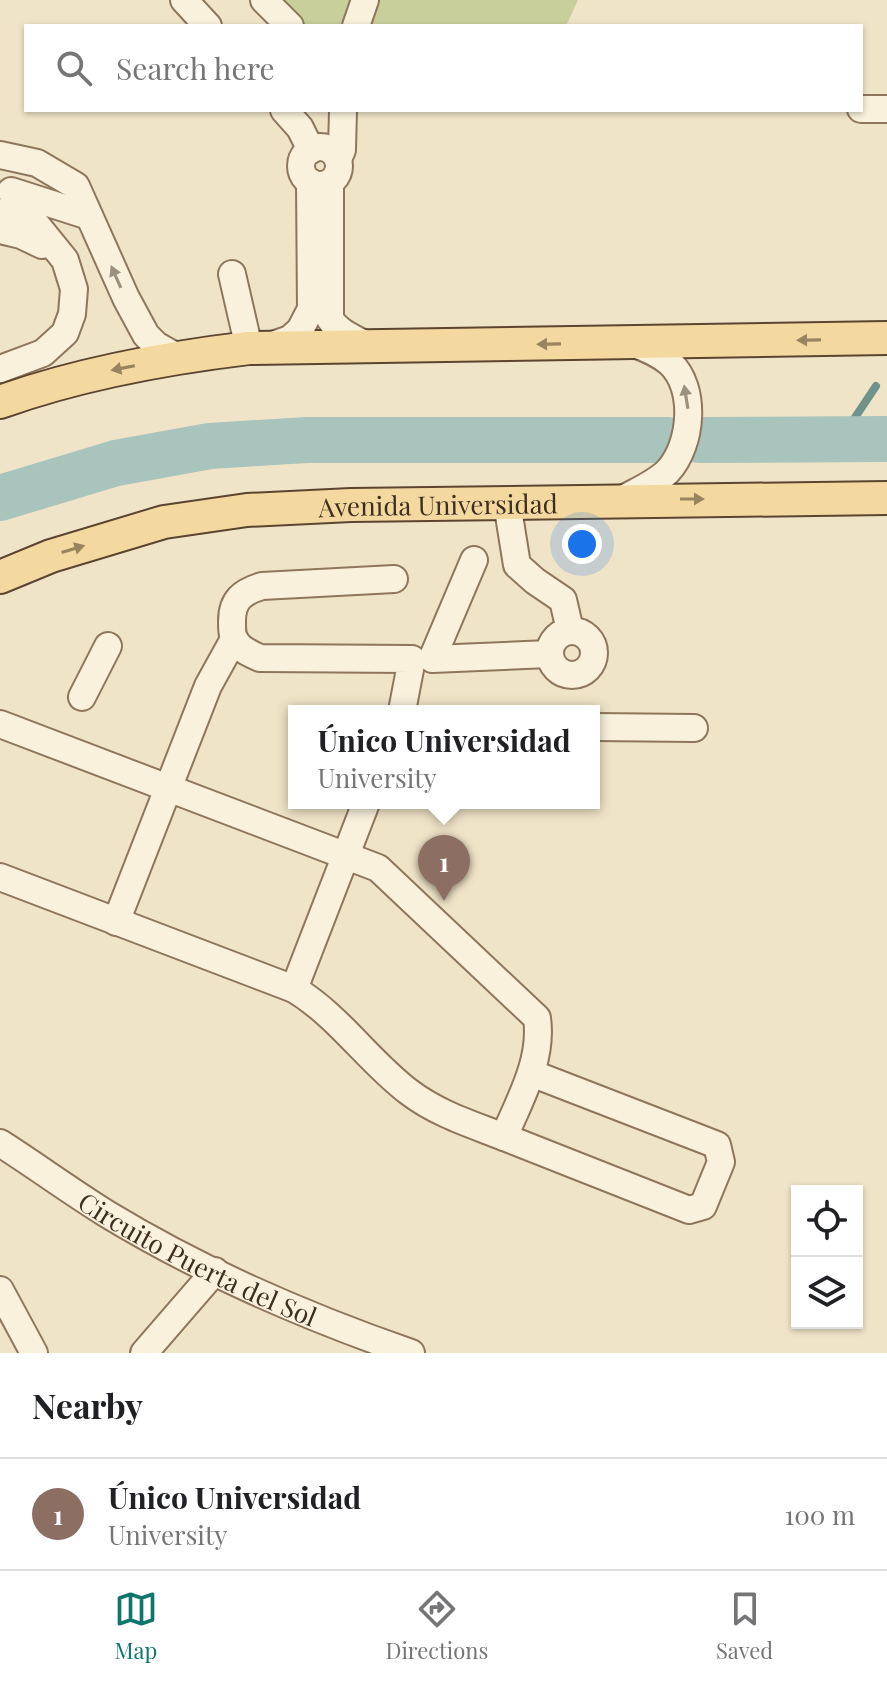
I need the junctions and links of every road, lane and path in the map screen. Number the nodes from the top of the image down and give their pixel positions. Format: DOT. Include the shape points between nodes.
graph roads {
  1 [pos="184,0"];
  2 [pos="264,0"];
  3 [pos="365,0"];
  4 [pos="206,24"];
  5 [pos="288,24"];
  6 [pos="357,24"];
  7 [pos="863,109"];
  8 [pos="887,109"];
  9 [pos="286,112"];
  10 [pos="343,112"];
  11 [pos="326,175"];
  12 [pos="6,191"];
  13 [pos="232,274"];
  14 [pos="887,338"];
  15 [pos="632,343"];
  16 [pos="371,347"];
  17 [pos="256,348"];
  18 [pos="179,358"];
  19 [pos="0,369"];
  20 [pos="0,402"];
  21 [pos="887,498"];
  22 [pos="621,500"];
  23 [pos="507,503"];
  24 [pos="474,560"];
  25 [pos="0,577"];
  26 [pos="394,579"];
  27 [pos="570,630"];
  28 [pos="234,639"];
  29 [pos="108,646"];
  30 [pos="549,654"];
  31 [pos="82,697"];
  32 [pos="409,705"];
  33 [pos="0,724"];
  34 [pos="600,727"];
  35 [pos="694,728"];
  36 [pos="168,788"];
  37 [pos="364,809"];
  38 [pos="346,856"];
  39 [pos="0,877"];
  40 [pos="116,922"];
  41 [pos="294,989"];
  42 [pos="531,1073"];
  43 [pos="504,1137"];
  44 [pos="0,1143"];
  45 [pos="215,1271"];
  46 [pos="0,1290"];
  47 [pos="34,1353"];
  48 [pos="144,1353"];
  49 [pos="409,1353"];
  1 -- 4 [label="street"];
  2 -- 5 [label="street"];
  3 -- 6 [label="street"];
  7 -- 8 [label="street"];
  9 -- 11 [label="street" via="311,150 332,151"];
  10 -- 11 [label="street" via="342,150"];
  11 -- 16 [label="street" via="330,319"];
  11 -- 17 [label="street" via="311,309 290,339"];
  18 -- 12 [label="street, one-way" via="146,335 89,216 72,198 47,184"];
  12 -- 19 [label="street" via="38,242 65,260 74,289 65,333 43,353"];
  13 -- 17 [label="street"];
  14 -- 15 [label="main road, one-way"];
  15 -- 16 [label="main road, one-way"];
  22 -- 15 [label="street, one-way" via="670,470 687,430 683,382 672,365"];
  16 -- 17 [label="main road"];
  17 -- 18 [label="main road"];
  18 -- 20 [label="main road, one-way" via="74,378"];
  22 -- 21 [label="main road, Avenida Universidad, one-way"];
  22 -- 23 [label="main road, Avenida Universidad"];
  25 -- 23 [label="main road, Avenida Universidad, one-way" via="164,522 247,510"];
  23 -- 27 [label="street" via="517,565 563,600"];
  24 -- 30 [label="street" via="432,659"];
  26 -- 28 [label="street" via="248,590 233,609"];
  27 -- 30 [label="street" via="554,638"];
  27 -- 30 [label="street" via="592,643 589,667 564,674"];
  28 -- 32 [label="street" via="245,652 260,658 412,659"];
  28 -- 36 [label="street" via="208,686"];
  29 -- 31 [label="street"];
  33 -- 36 [label="street"];
  34 -- 35 [label="street"];
  36 -- 38 [label="street"];
  36 -- 40 [label="street"];
  37 -- 38 [label="street"];
  38 -- 41 [label="street"];
  38 -- 42 [label="street" via="378,868 537,1018 539,1046"];
  39 -- 40 [label="street"];
  40 -- 41 [label="street"];
  41 -- 43 [label="street" via="426,1104"];
  42 -- 43 [label="street"];
  42 -- 43 [label="street" via="717,1145 721,1162 703,1206 689,1210"];
  44 -- 45 [label="street, Circuito Puerta del Sol" via="107,1214"];
  45 -- 48 [label="street"];
  45 -- 49 [label="street, Circuito Puerta del Sol"];
  46 -- 47 [label="street"];
}
